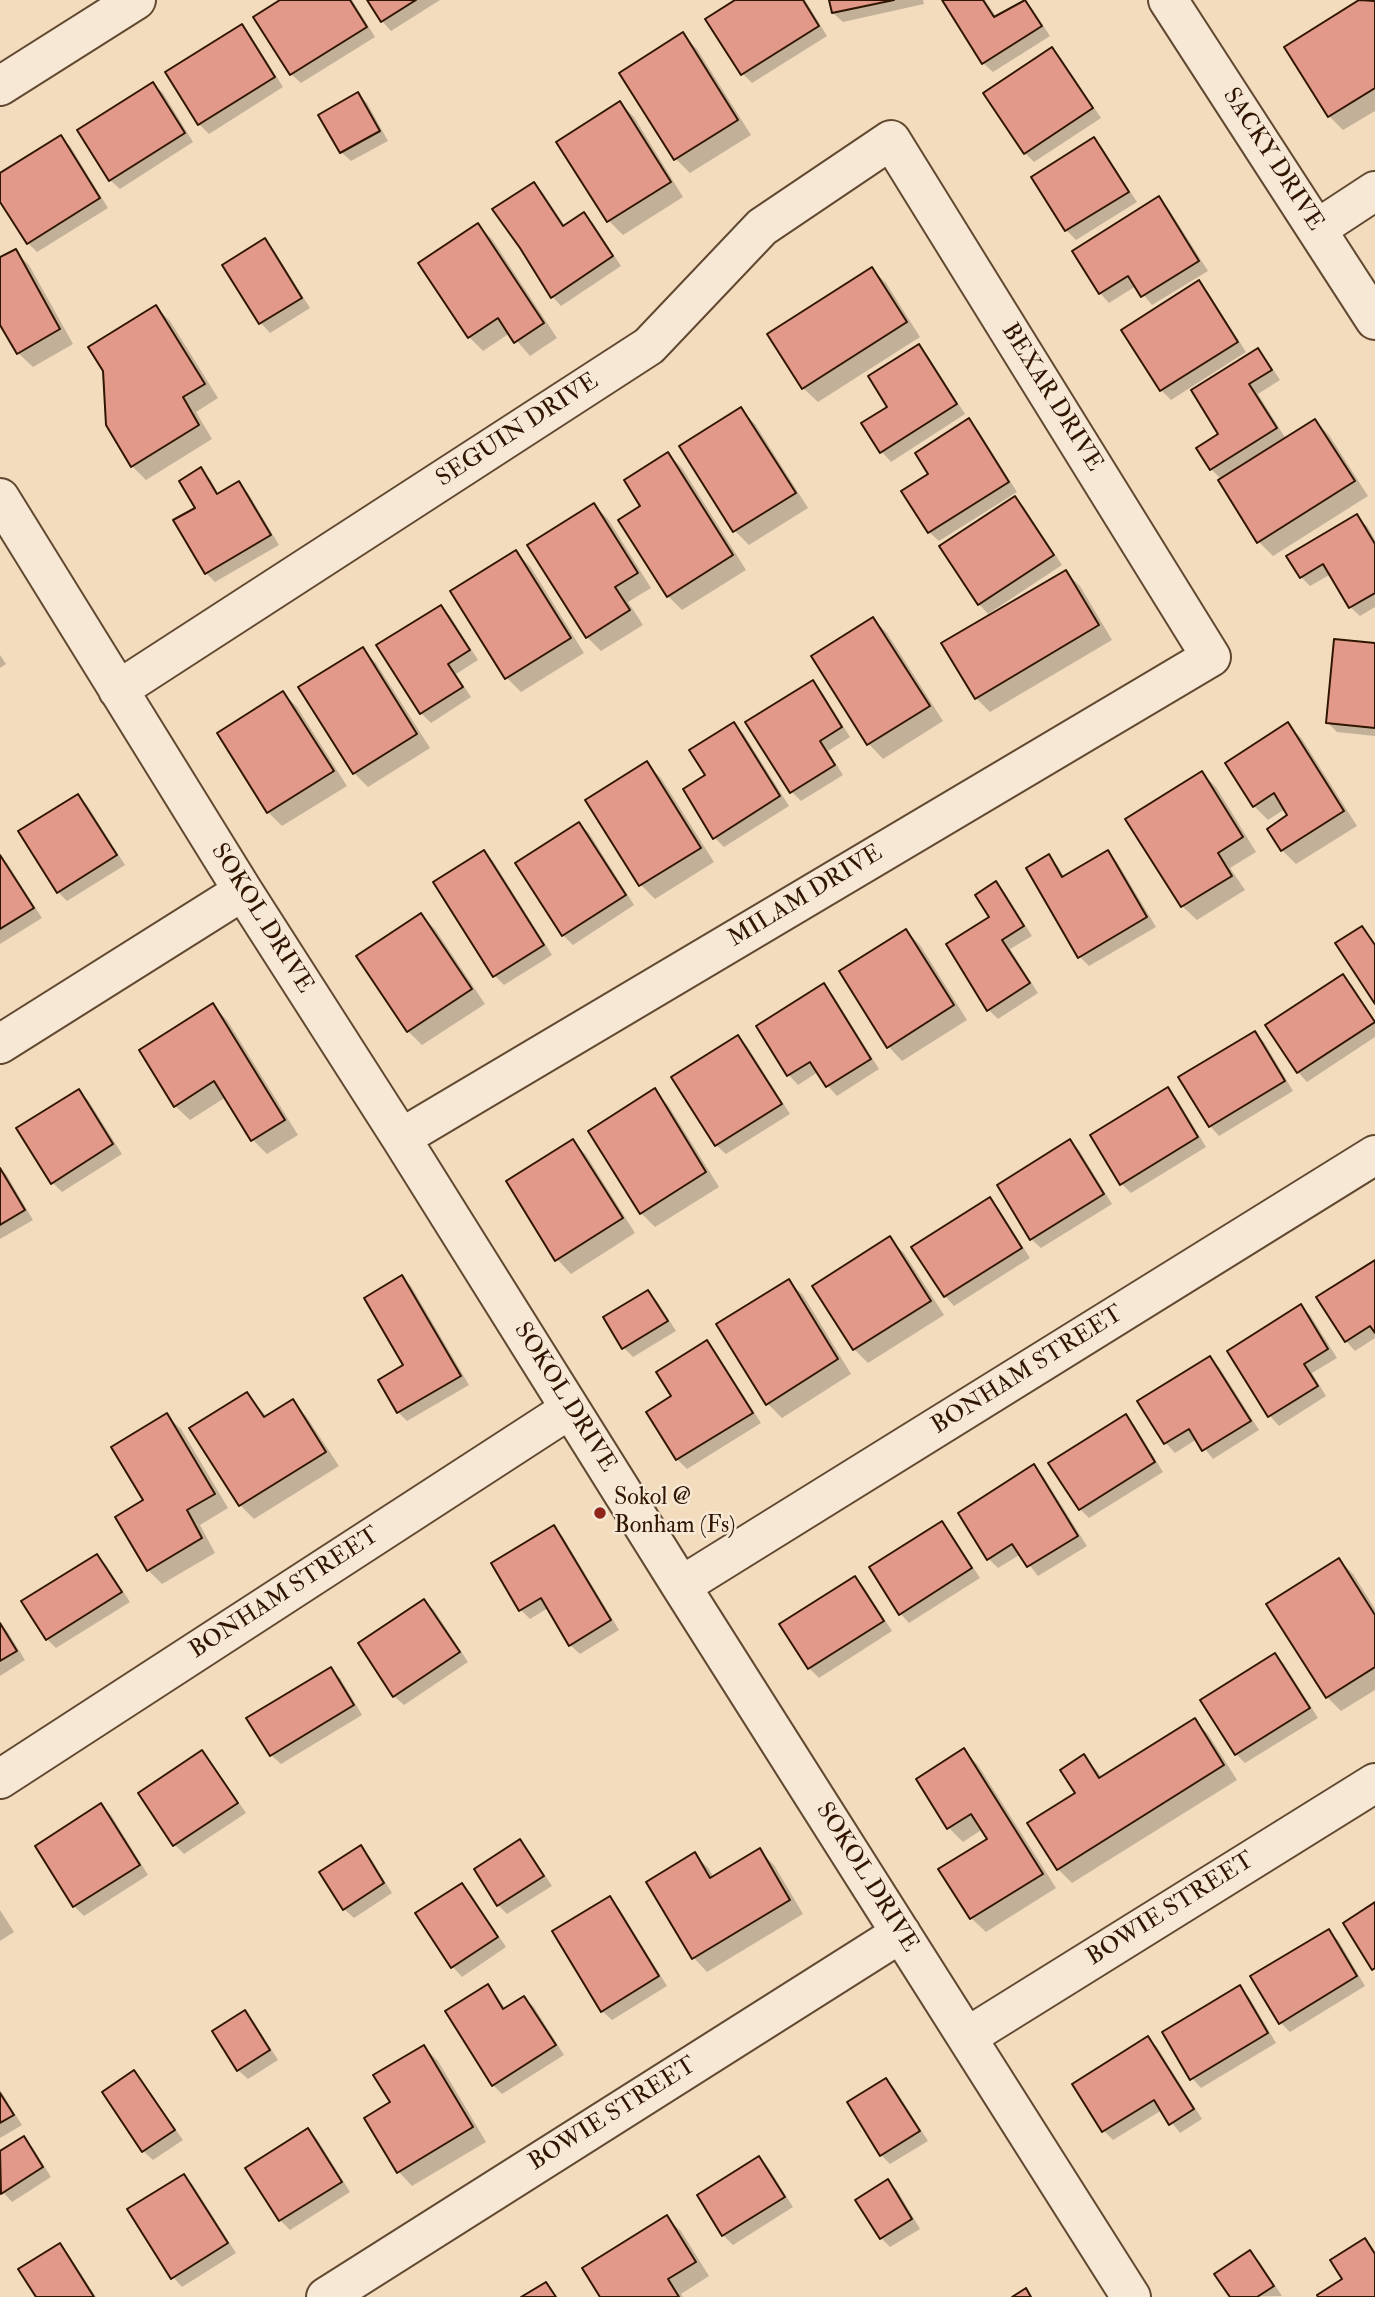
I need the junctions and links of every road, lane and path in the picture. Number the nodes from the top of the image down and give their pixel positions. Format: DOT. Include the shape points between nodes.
graph roads {
  1 [pos="136,0"];
  2 [pos="1168,0"];
  3 [pos="0,86"];
  4 [pos="891,140"];
  5 [pos="1375,191"];
  6 [pos="1317,229"];
  7 [pos="1375,320"];
  8 [pos="0,498"];
  9 [pos="1210,656"];
  10 [pos="118,690"];
  11 [pos="243,891"];
  12 [pos="0,1044"];
  13 [pos="401,1138"];
  14 [pos="1375,1155"];
  15 [pos="570,1409"];
  16 [pos="681,1586"];
  17 [pos="0,1779"];
  18 [pos="1375,1783"];
  19 [pos="901,1933"];
  20 [pos="967,2037"];
  21 [pos="326,2297"];
  22 [pos="1131,2297"];
  1 -- 3 [label="street"];
  2 -- 6 [label="street, SACKY DRIVE"];
  4 -- 9 [label="street, BEXAR DRIVE"];
  4 -- 10 [label="street, SEGUIN DRIVE" via="762,227 649,346"];
  5 -- 6 [label="street"];
  6 -- 7 [label="street, SACKY DRIVE"];
  8 -- 10 [label="street, SOKOL DRIVE"];
  9 -- 13 [label="street, MILAM DRIVE"];
  10 -- 11 [label="street, SOKOL DRIVE"];
  11 -- 12 [label="street"];
  11 -- 13 [label="street, SOKOL DRIVE"];
  13 -- 15 [label="street, SOKOL DRIVE"];
  14 -- 16 [label="street, BONHAM STREET"];
  15 -- 16 [label="street, SOKOL DRIVE"];
  15 -- 17 [label="street, BONHAM STREET"];
  16 -- 19 [label="street, SOKOL DRIVE"];
  18 -- 20 [label="street, BOWIE STREET"];
  19 -- 20 [label="street, SOKOL DRIVE"];
  19 -- 21 [label="street, BOWIE STREET"];
  20 -- 22 [label="street, SOKOL DRIVE"];
}
